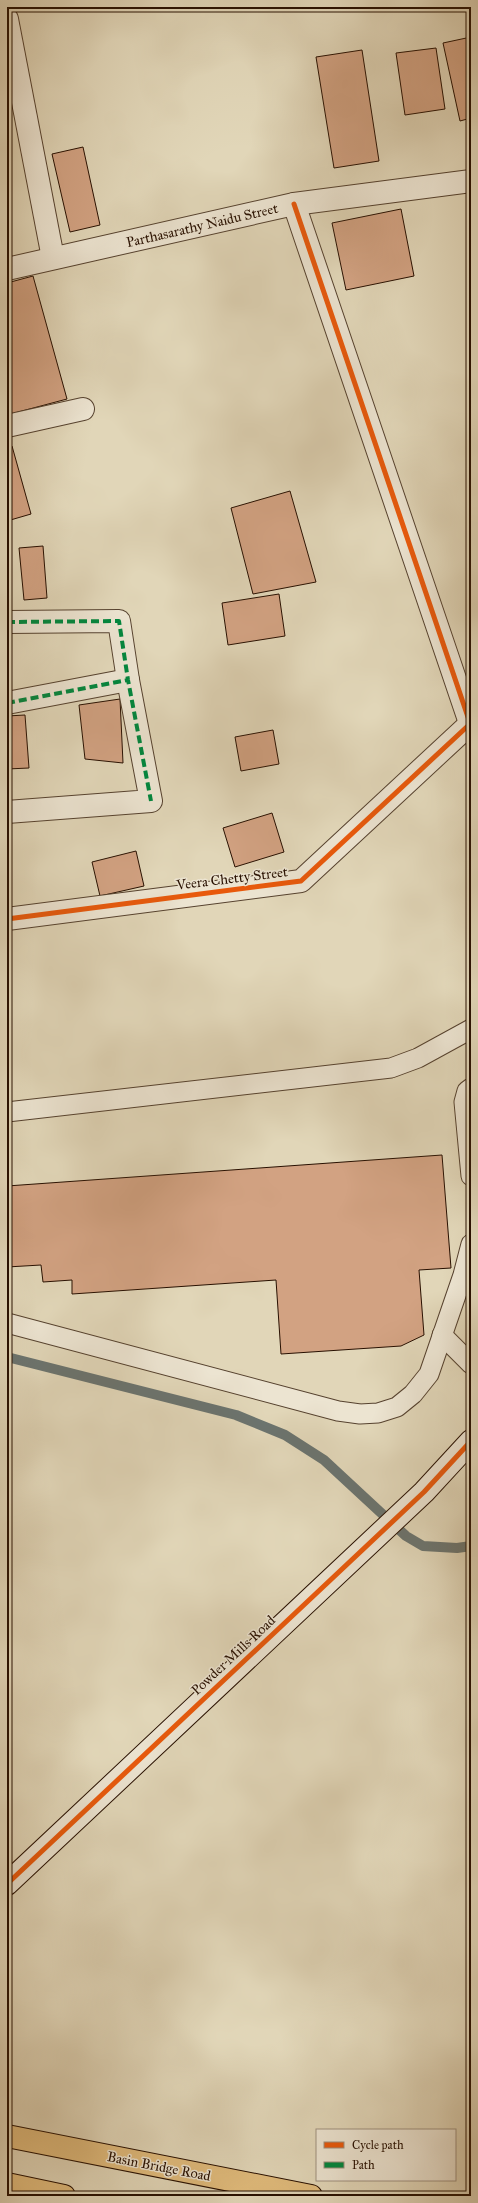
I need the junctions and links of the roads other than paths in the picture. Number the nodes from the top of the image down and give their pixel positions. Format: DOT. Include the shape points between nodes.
graph roads {
  1 [pos="7,19"];
  2 [pos="471,181"];
  3 [pos="294,204"];
  4 [pos="53,258"];
  5 [pos="7,269"];
  6 [pos="83,409"];
  7 [pos="7,426"];
  8 [pos="7,622"];
  9 [pos="128,680"];
  10 [pos="7,703"];
  11 [pos="470,723"];
  12 [pos="7,812"];
  13 [pos="7,919"];
  14 [pos="471,1029"];
  15 [pos="471,1088"];
  16 [pos="7,1112"];
  17 [pos="471,1176"];
  18 [pos="471,1244"];
  19 [pos="7,1323"];
  20 [pos="442,1335"];
  21 [pos="471,1364"];
  22 [pos="471,1441"];
  23 [pos="7,1884"];
  24 [pos="7,2136"];
  25 [pos="7,2184"];
  26 [pos="64,2196"];
  27 [pos="311,2196"];
  1 -- 4 [label="street"];
  2 -- 3 [label="street, Parthasarathy Naidu Street"];
  3 -- 4 [label="street, Parthasarathy Naidu Street"];
  3 -- 11 [label="street"];
  4 -- 5 [label="street, Parthasarathy Naidu Street"];
  6 -- 7 [label="street"];
  8 -- 9 [label="street" via="120,620"];
  9 -- 10 [label="street"];
  9 -- 12 [label="street" via="151,801"];
  11 -- 13 [label="street, Veera Chetty Street" via="301,881"];
  14 -- 16 [label="lane" via="418,1058 391,1068"];
  15 -- 17 [label="lane" via="467,1091 464,1102"];
  18 -- 20 [label="lane"];
  19 -- 20 [label="lane" via="338,1411 360,1414 378,1413 396,1407 414,1394 429,1374"];
  20 -- 21 [label="lane"];
  22 -- 23 [label="street, Powder Mills Road" via="424,1492"];
  24 -- 27 [label="main road, Basin Bridge Road"];
  25 -- 26 [label="main road"];
}
